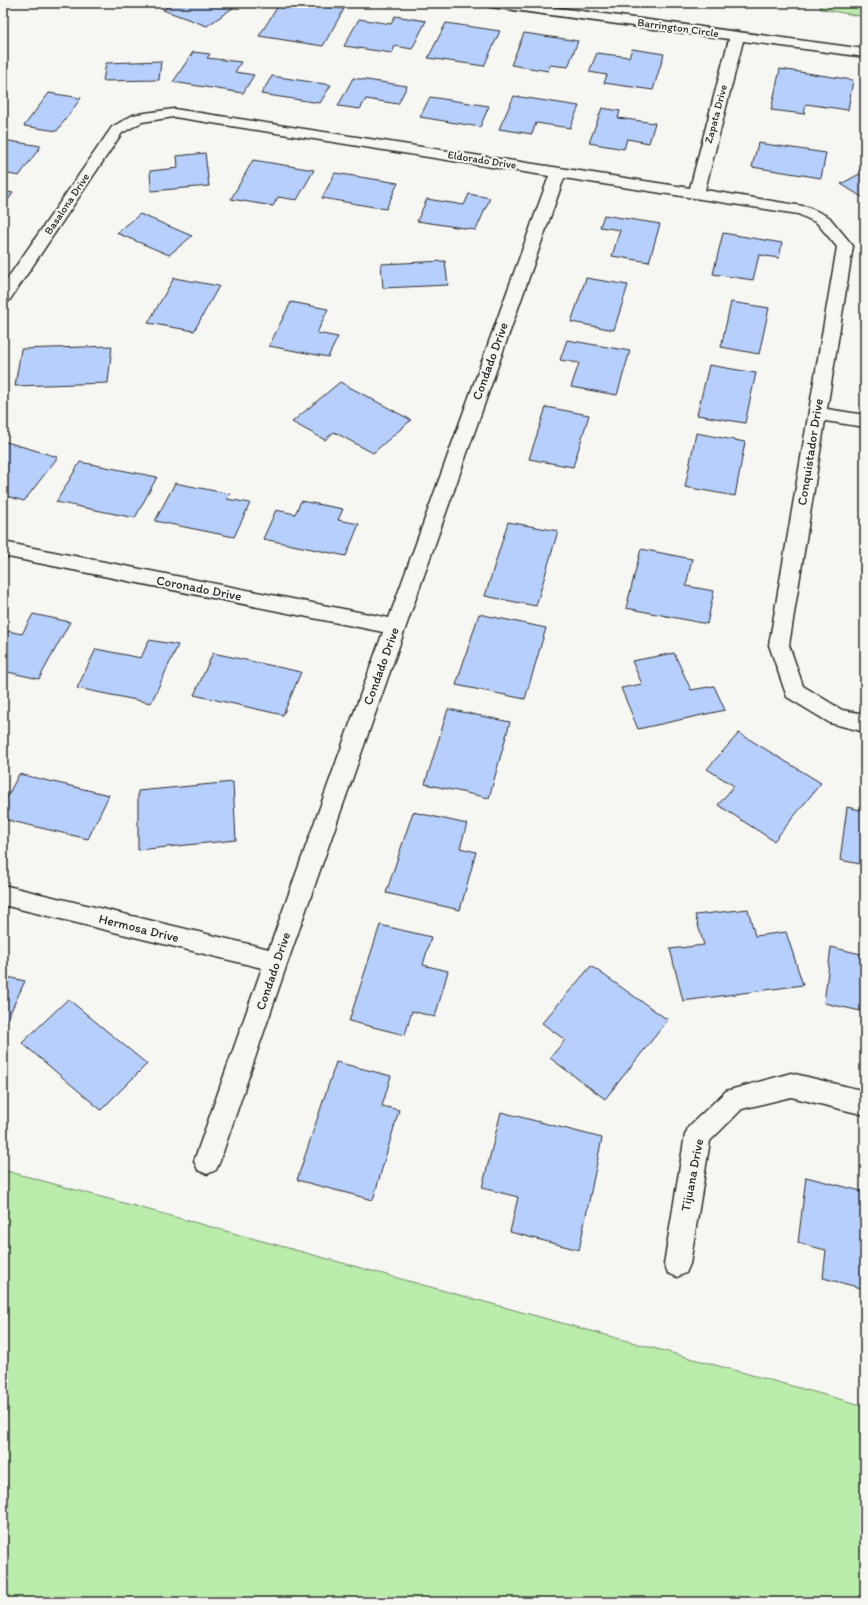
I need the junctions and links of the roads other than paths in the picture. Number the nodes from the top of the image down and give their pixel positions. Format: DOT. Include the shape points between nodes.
graph roads {
  1 [pos="491,3"];
  2 [pos="737,35"];
  3 [pos="865,53"];
  4 [pos="138,118"];
  5 [pos="558,172"];
  6 [pos="696,193"];
  7 [pos="823,220"];
  8 [pos="3,298"];
  9 [pos="817,413"];
  10 [pos="865,421"];
  11 [pos="3,549"];
  12 [pos="395,627"];
  13 [pos="865,723"];
  14 [pos="3,895"];
  15 [pos="276,961"];
  16 [pos="865,1103"];
  17 [pos="207,1161"];
  18 [pos="677,1264"];
  1 -- 2 [label="street, Barrington Circle"];
  2 -- 3 [label="street, Barrington Circle"];
  2 -- 6 [label="street, Zapata Drive"];
  4 -- 5 [label="street, Eldorado Drive" via="174,113"];
  4 -- 8 [label="street, Basalona Drive" via="117,130"];
  5 -- 6 [label="street, Eldorado Drive"];
  5 -- 12 [label="street, Condado Drive"];
  6 -- 7 [label="street, Eldorado Drive" via="802,210"];
  7 -- 9 [label="street, Conquistador Drive" via="845,246"];
  9 -- 10 [label="street"];
  9 -- 13 [label="street, Conquistador Drive" via="779,645 794,691 837,717"];
  11 -- 12 [label="street, Coronado Drive"];
  12 -- 15 [label="street, Condado Drive"];
  14 -- 15 [label="street, Hermosa Drive"];
  15 -- 17 [label="street, Condado Drive"];
  16 -- 18 [label="street, Tijuana Drive" via="791,1085 735,1099 698,1135"];
}
